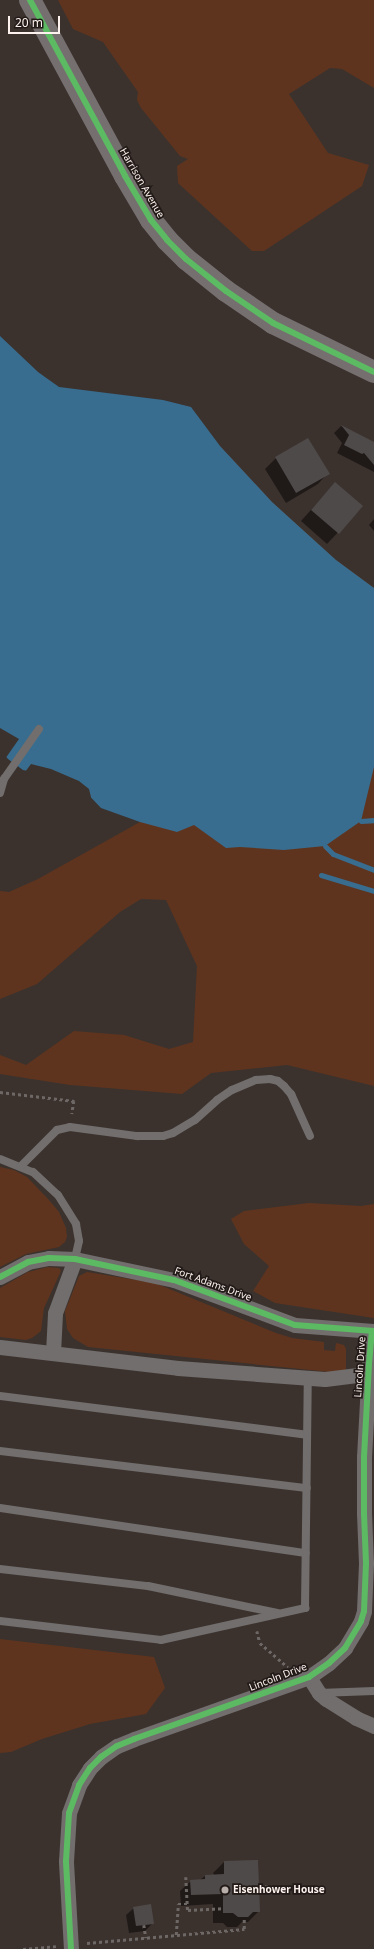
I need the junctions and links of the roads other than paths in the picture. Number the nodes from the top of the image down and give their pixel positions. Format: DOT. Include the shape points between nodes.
graph roads {
  1 [pos="30,0"];
  2 [pos="374,372"];
  3 [pos="39,729"];
  4 [pos="0,793"];
  5 [pos="310,1136"];
  6 [pos="0,1159"];
  7 [pos="21,1166"];
  8 [pos="75,1260"];
  9 [pos="0,1277"];
  10 [pos="373,1331"];
  11 [pos="0,1347"];
  12 [pos="53,1353"];
  13 [pos="372,1374"];
  14 [pos="308,1378"];
  15 [pos="0,1396"];
  16 [pos="307,1435"];
  17 [pos="0,1451"];
  18 [pos="307,1488"];
  19 [pos="0,1508"];
  20 [pos="306,1553"];
  21 [pos="0,1569"];
  22 [pos="280,1613"];
  23 [pos="0,1621"];
  24 [pos="303,1680"];
  25 [pos="374,1691"];
  26 [pos="319,1693"];
  27 [pos="374,1726"];
  28 [pos="70,1947"];
  1 -- 2 [label="main road, Harrison Avenue" via="125,176 151,220 167,240 226,291 273,322"];
  3 -- 4 [label="lane" via="4,779"];
  5 -- 7 [label="lane" via="291,1094 278,1081 256,1080 232,1090 181,1130 162,1136 126,1135 70,1127 57,1130"];
  6 -- 7 [label="lane"];
  7 -- 8 [label="lane" via="34,1172 58,1195 76,1224 79,1241"];
  8 -- 9 [label="street, Fort Adams Drive" via="49,1258 28,1262"];
  8 -- 10 [label="street, Fort Adams Drive" via="174,1280 295,1325"];
  8 -- 12 [label="street" via="55,1312"];
  10 -- 13 [label="street, Lincoln Drive" via="369,1364"];
  11 -- 12 [label="street"];
  12 -- 14 [label="street" via="178,1368"];
  13 -- 14 [label="street" via="325,1379"];
  13 -- 24 [label="street, Lincoln Drive" via="364,1457 364,1611 345,1648 329,1663"];
  14 -- 16 [label="lane"];
  15 -- 16 [label="lane"];
  16 -- 18 [label="lane"];
  17 -- 18 [label="lane"];
  18 -- 20 [label="lane"];
  19 -- 20 [label="lane"];
  20 -- 22 [label="lane" via="305,1608"];
  21 -- 22 [label="lane" via="148,1586"];
  22 -- 23 [label="lane" via="161,1640"];
  24 -- 26 [label="street, Lincoln Drive"];
  24 -- 28 [label="street, Lincoln Drive" via="117,1746 90,1768 79,1785 69,1813 66,1861"];
  25 -- 26 [label="lane"];
  26 -- 27 [label="street, Lincoln Drive" via="356,1718"];
}
